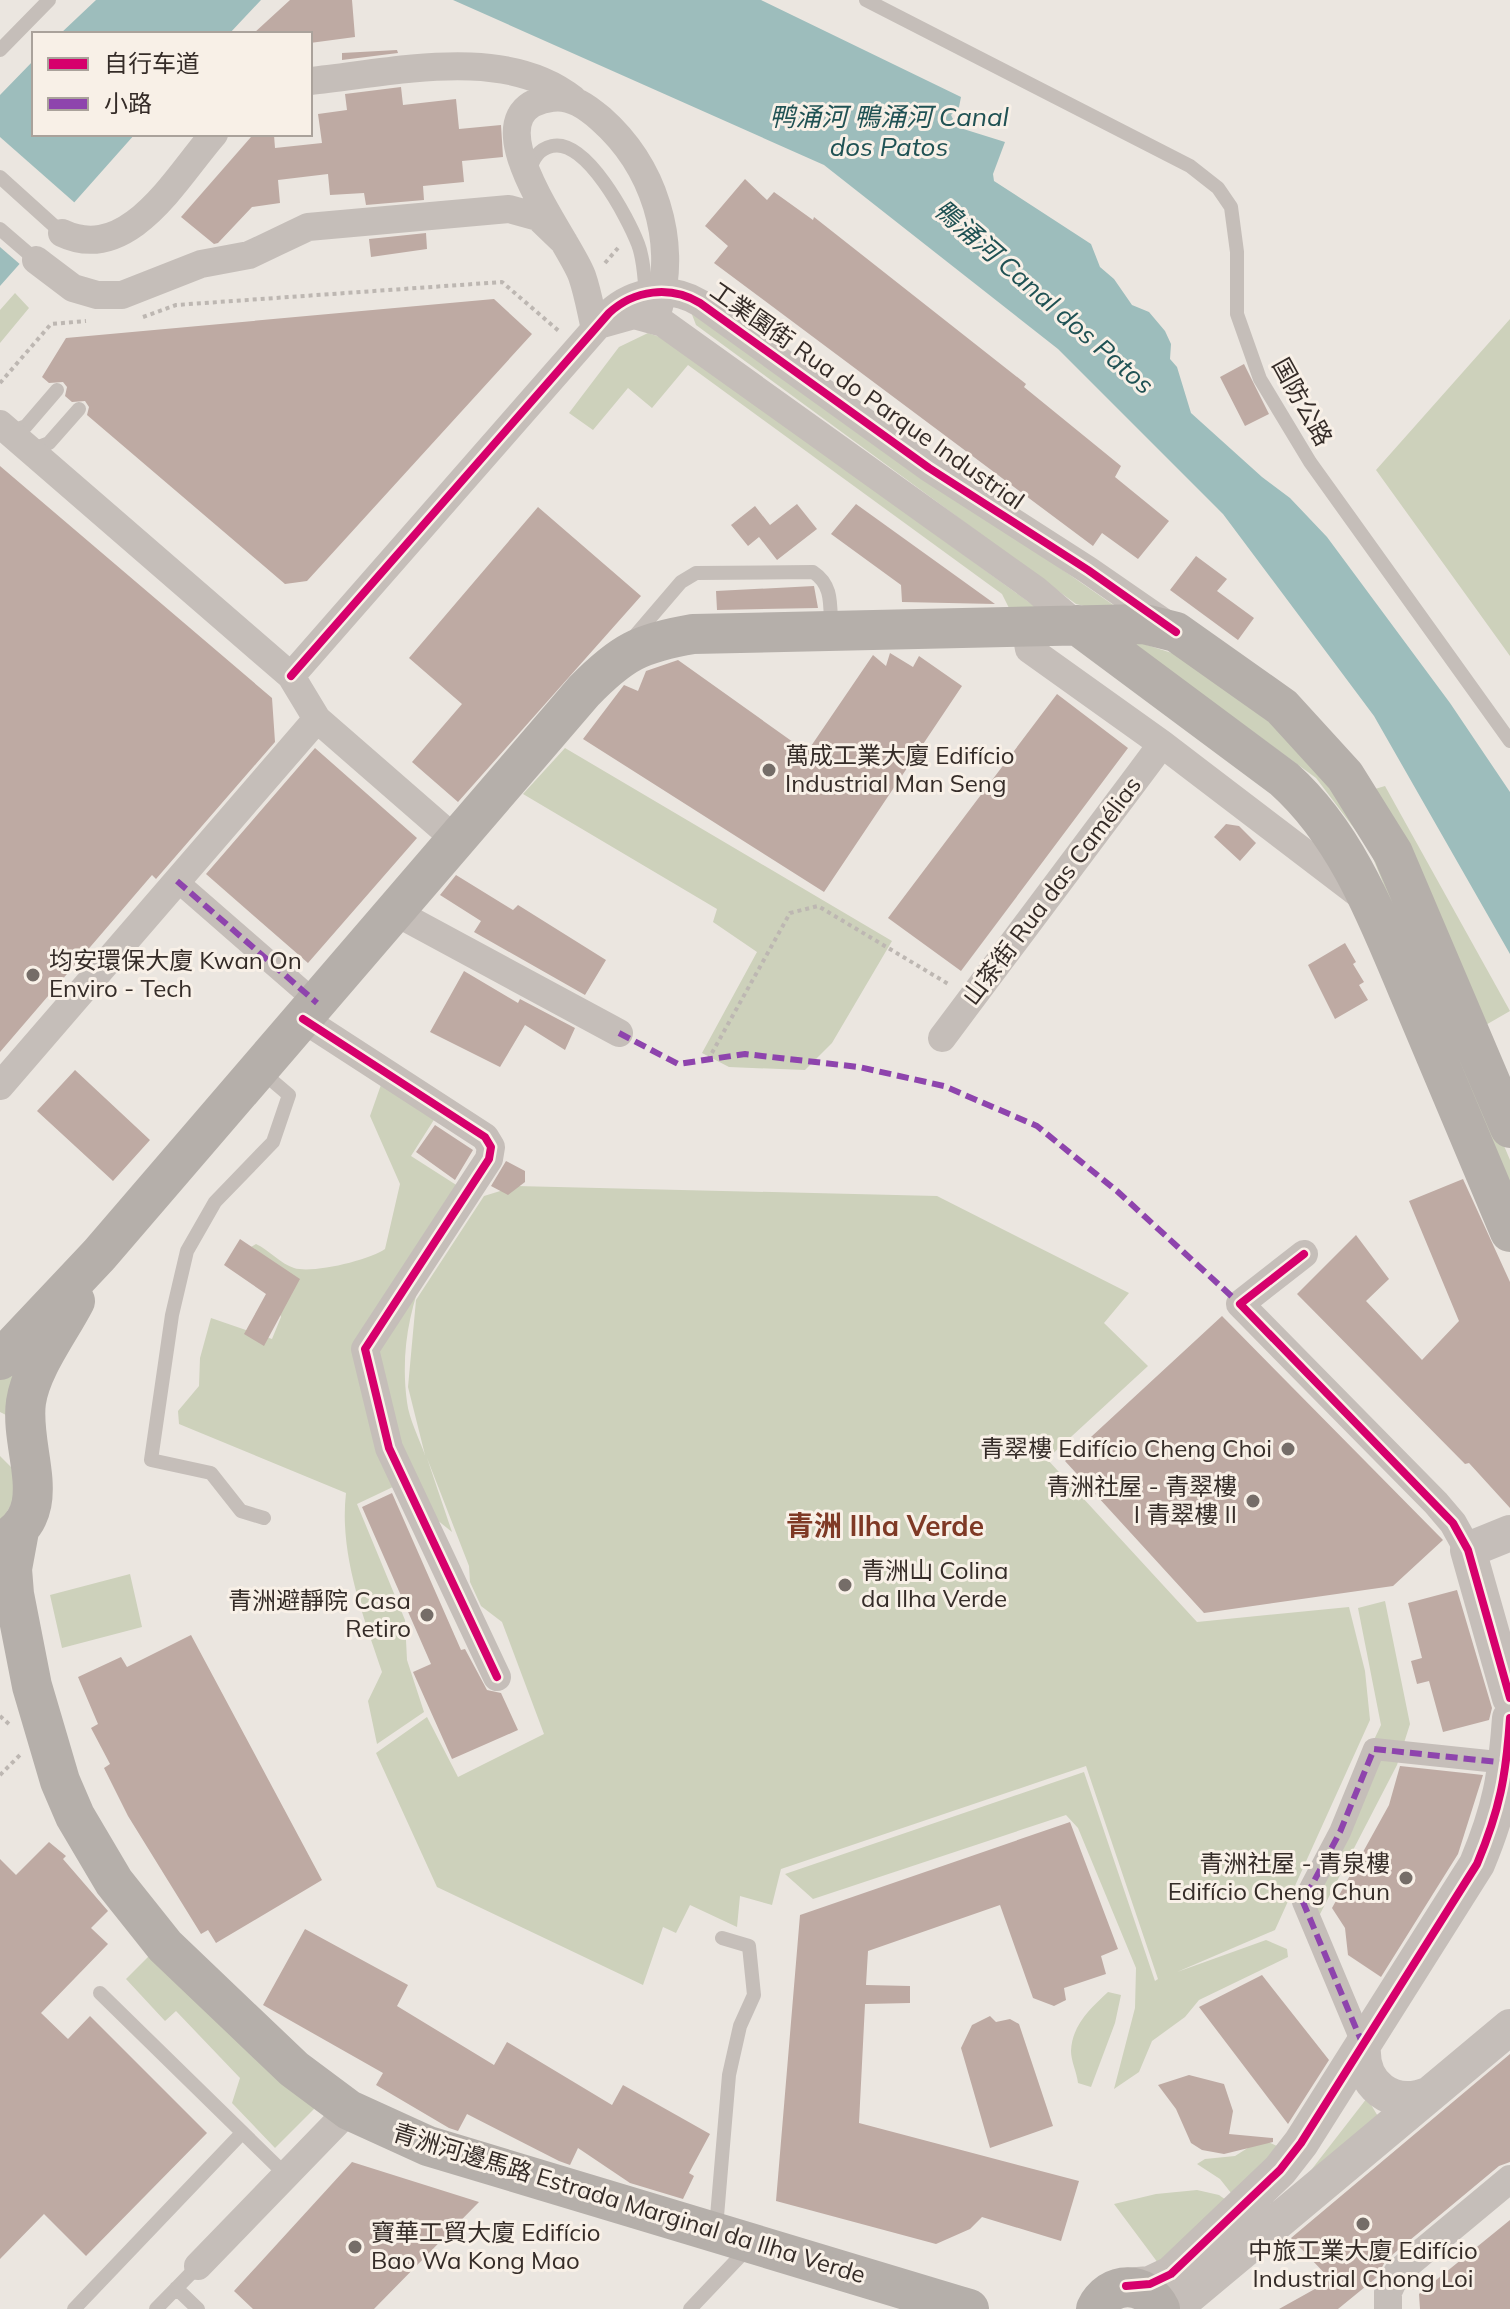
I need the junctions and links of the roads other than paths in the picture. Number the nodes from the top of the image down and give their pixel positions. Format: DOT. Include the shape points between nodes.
graph roads {
  1 [pos="49,0"];
  2 [pos="866,0"];
  3 [pos="0,50"];
  4 [pos="312,81"];
  5 [pos="579,103"];
  6 [pos="212,136"];
  7 [pos="0,177"];
  8 [pos="533,184"];
  9 [pos="0,229"];
  10 [pos="62,233"];
  11 [pos="564,242"];
  12 [pos="36,260"];
  13 [pos="654,302"];
  14 [pos="587,339"];
  15 [pos="57,390"];
  16 [pos="79,409"];
  17 [pos="27,441"];
  18 [pos="1077,625"];
  19 [pos="1025,627"];
  20 [pos="831,631"];
  21 [pos="1176,632"];
  22 [pos="612,663"];
  23 [pos="291,676"];
  24 [pos="317,719"];
  25 [pos="1510,741"];
  26 [pos="1162,744"];
  27 [pos="457,841"];
  28 [pos="177,881"];
  29 [pos="1371,903"];
  30 [pos="395,912"];
  31 [pos="310,1011"];
  32 [pos="619,1033"];
  33 [pos="942,1038"];
  34 [pos="259,1069"];
  35 [pos="0,1086"];
  36 [pos="1510,1128"];
  37 [pos="1510,1232"];
  38 [pos="1304,1254"];
  39 [pos="99,1255"];
  40 [pos="0,1360"];
  41 [pos="14,1448"];
  42 [pos="264,1518"];
  43 [pos="1510,1533"];
  44 [pos="9,1537"];
  45 [pos="1468,1550"];
  46 [pos="7,1583"];
  47 [pos="497,1677"];
  48 [pos="1510,1698"];
  49 [pos="1510,1718"];
  50 [pos="1507,1763"];
  51 [pos="722,1938"];
  52 [pos="100,1993"];
  53 [pos="1510,2027"];
  54 [pos="1363,2045"];
  55 [pos="1430,2094"];
  56 [pos="349,2110"];
  57 [pos="242,2133"];
  58 [pos="286,2175"];
  59 [pos="1510,2179"];
  60 [pos="734,2238"];
  61 [pos="198,2266"];
  62 [pos="176,2288"];
  63 [pos="1103,2302"];
  64 [pos="962,2303"];
  65 [pos="1388,2304"];
  66 [pos="74,2309"];
  67 [pos="156,2309"];
  68 [pos="198,2309"];
  69 [pos="690,2309"];
  70 [pos="1160,2309"];
  71 [pos="1173,2309"];
  1 -- 3 [label="lane"];
  2 -- 25 [label="lane, 国防公路" via="1190,166 1218,188 1231,207 1237,314 1260,379 1310,462"];
  4 -- 5 [label="street" via="487,66 546,82"];
  5 -- 8 [label="street" via="550,98 520,120 516,149"];
  5 -- 13 [label="street" via="621,140 649,184 663,234"];
  6 -- 10 [label="street" via="130,227 96,240"];
  7 -- 10 [label="lane"];
  8 -- 11 [label="street"];
  8 -- 13 [label="lane" via="530,170 538,154 557,145 572,148 592,166 635,238"];
  9 -- 12 [label="lane"];
  11 -- 12 [label="street" via="538,217 509,209 315,226 249,255 208,262 114,296 73,288"];
  11 -- 14 [label="street" via="582,275"];
  13 -- 14 [label="street" via="615,308"];
  13 -- 18 [label="street"];
  13 -- 21 [label="street, 工業園街 Rua do Parque Industrial" via="700,303 929,468"];
  14 -- 23 [label="street"];
  15 -- 17 [label="lane"];
  16 -- 17 [label="lane"];
  17 -- 23 [label="street"];
  18 -- 19 [label="main road, 青洲河邊馬路 Estrada Marginal da Ilha Verde"];
  18 -- 21 [label="main road, 青洲河邊馬路 Estrada Marginal da Ilha Verde" via="1144,624"];
  18 -- 29 [label="main road" via="1308,800"];
  19 -- 20 [label="main road, 青洲河邊馬路 Estrada Marginal da Ilha Verde"];
  19 -- 26 [label="street" via="1029,649"];
  20 -- 22 [label="main road, 青洲河邊馬路 Estrada Marginal da Ilha Verde" via="693,634 650,641"];
  20 -- 22 [label="lane" via="829,592 813,572 696,573 681,582"];
  21 -- 36 [label="main road, 青洲河邊馬路 Estrada Marginal da Ilha Verde" via="1282,707 1338,767 1371,813 1412,895"];
  22 -- 27 [label="main road, 青洲河邊馬路 Estrada Marginal da Ilha Verde"];
  23 -- 24 [label="street"];
  24 -- 27 [label="street"];
  24 -- 28 [label="street"];
  26 -- 29 [label="street"];
  26 -- 33 [label="street, 山茶街 Rua das Camélias"];
  27 -- 30 [label="main road, 青洲河邊馬路 Estrada Marginal da Ilha Verde"];
  28 -- 31 [label="street"];
  28 -- 35 [label="street"];
  29 -- 37 [label="main road"];
  30 -- 31 [label="main road, 青洲河邊馬路 Estrada Marginal da Ilha Verde"];
  30 -- 32 [label="street"];
  31 -- 34 [label="main road, 青洲河邊馬路 Estrada Marginal da Ilha Verde"];
  31 -- 47 [label="street" via="485,1137 491,1147 489,1159 365,1349 389,1448"];
  34 -- 39 [label="main road, 青洲河邊馬路 Estrada Marginal da Ilha Verde"];
  34 -- 42 [label="lane" via="289,1095 273,1142 215,1202 187,1251 151,1460 211,1473 241,1511"];
  38 -- 45 [label="street" via="1240,1304 1436,1503"];
  39 -- 40 [label="main road, 青洲河邊馬路 Estrada Marginal da Ilha Verde"];
  39 -- 41 [label="main road, 青洲河邊馬路 Estrada Marginal da Ilha Verde" via="31,1386 24,1430"];
  41 -- 44 [label="main road, 青洲河邊馬路 Estrada Marginal da Ilha Verde" via="34,1478 35,1497 30,1515"];
  43 -- 45 [label="street"];
  44 -- 46 [label="main road, 青洲河邊馬路 Estrada Marginal da Ilha Verde" via="12,1569"];
  45 -- 48 [label="street"];
  46 -- 56 [label="main road, 青洲河邊馬路 Estrada Marginal da Ilha Verde" via="56,1785 136,1920 294,2069"];
  49 -- 50 [label="street"];
  50 -- 54 [label="street" via="1498,1815 1477,1864"];
  50 -- 54 [label="street" via="1374,1749 1340,1832 1303,1902"];
  51 -- 60 [label="lane" via="749,1946 754,1995 740,2026 729,2075"];
  52 -- 57 [label="lane"];
  53 -- 55 [label="street"];
  54 -- 55 [label="street" via="1362,2060 1375,2087 1401,2100"];
  54 -- 63 [label="street" via="1301,2143 1261,2190 1171,2274"];
  55 -- 71 [label="street"];
  56 -- 58 [label="street"];
  56 -- 60 [label="main road, 青洲河邊馬路 Estrada Marginal da Ilha Verde" via="428,2146"];
  57 -- 58 [label="lane"];
  57 -- 66 [label="lane"];
  58 -- 61 [label="street"];
  59 -- 65 [label="street" via="1402,2269 1390,2285"];
  60 -- 64 [label="main road, 青洲河邊馬路 Estrada Marginal da Ilha Verde"];
  60 -- 69 [label="lane"];
  61 -- 62 [label="lane"];
  62 -- 67 [label="lane"];
  62 -- 68 [label="lane"];
  63 -- 70 [label="main road" via="1149,2293"];
}
